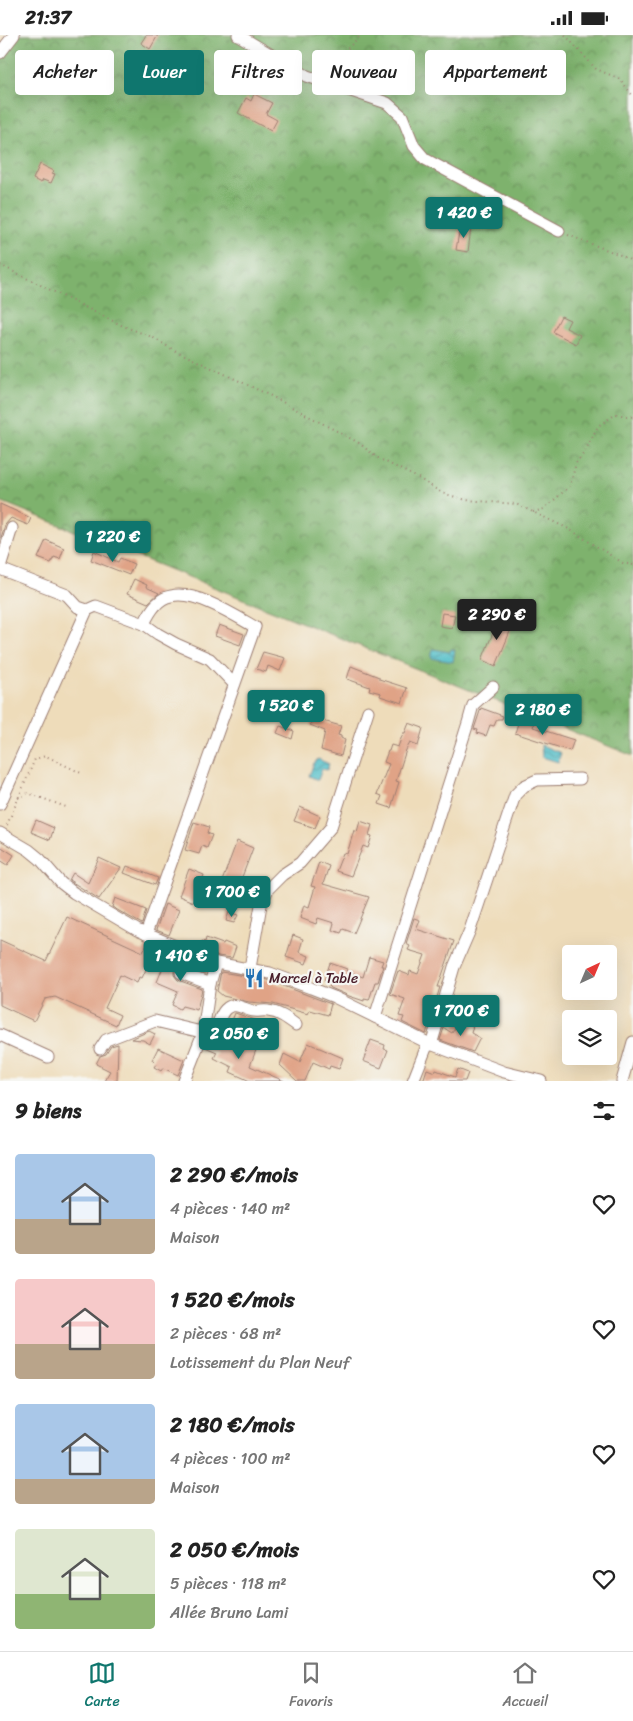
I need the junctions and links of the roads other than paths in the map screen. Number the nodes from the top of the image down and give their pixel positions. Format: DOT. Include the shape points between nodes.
graph roads {
  1 [pos="14,35"];
  2 [pos="238,35"];
  3 [pos="0,53"];
  4 [pos="559,231"];
  5 [pos="12,528"];
  6 [pos="0,568"];
  7 [pos="87,610"];
  8 [pos="144,624"];
  9 [pos="234,684"];
  10 [pos="493,687"];
  11 [pos="368,711"];
  12 [pos="580,779"];
  13 [pos="0,803"];
  14 [pos="2,833"];
  15 [pos="146,934"];
  16 [pos="216,963"];
  17 [pos="250,968"];
  18 [pos="181,973"];
  19 [pos="210,984"];
  20 [pos="375,1017"];
  21 [pos="296,1025"];
  22 [pos="203,1033"];
  23 [pos="0,1035"];
  24 [pos="633,1042"];
  25 [pos="430,1044"];
  26 [pos="100,1049"];
  27 [pos="48,1057"];
  28 [pos="184,1081"];
  29 [pos="413,1081"];
  30 [pos="541,1081"];
  31 [pos="622,1081"];
  1 -- 3 [label="street"];
  2 -- 4 [label="street" via="307,76 387,103 402,116 414,145 425,159"];
  5 -- 6 [label="street"];
  6 -- 7 [label="street" via="67,595 78,607"];
  7 -- 8 [label="street" via="96,606"];
  7 -- 13 [label="street"];
  8 -- 9 [label="street" via="176,644 210,659"];
  8 -- 9 [label="street" via="154,607 170,596 192,597 255,627"];
  9 -- 15 [label="street"];
  10 -- 20 [label="street" via="473,705"];
  11 -- 17 [label="street" via="332,827 297,866 268,889 261,905"];
  12 -- 25 [label="street" via="536,781 515,795"];
  14 -- 15 [label="street" via="40,859 74,893"];
  15 -- 16 [label="street"];
  16 -- 17 [label="street"];
  16 -- 19 [label="street"];
  17 -- 20 [label="street" via="326,994"];
  18 -- 19 [label="street"];
  19 -- 22 [label="street"];
  20 -- 25 [label="street"];
  21 -- 22 [label="street" via="272,1012 227,1007 214,1031"];
  22 -- 26 [label="street" via="151,1021 106,1040"];
  22 -- 28 [label="street"];
  23 -- 27 [label="street"];
  24 -- 31 [label="street"];
  25 -- 29 [label="street"];
  25 -- 30 [label="street" via="504,1072"];
}
